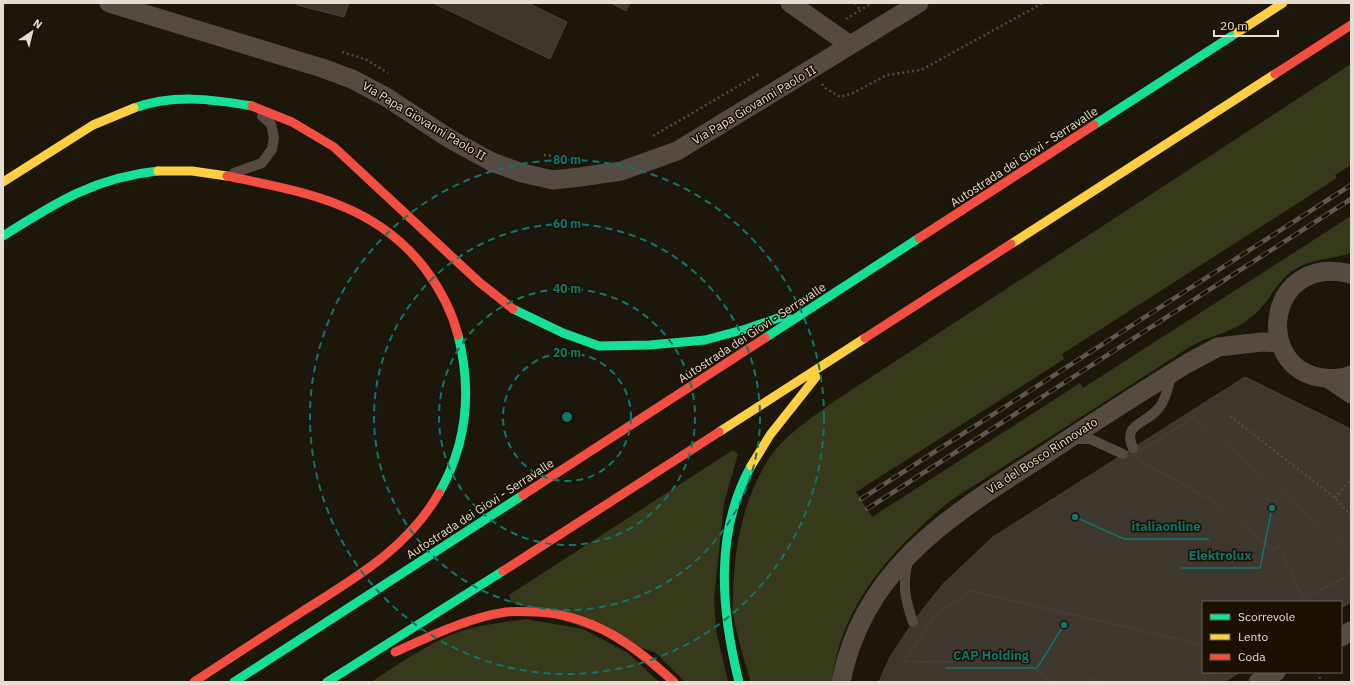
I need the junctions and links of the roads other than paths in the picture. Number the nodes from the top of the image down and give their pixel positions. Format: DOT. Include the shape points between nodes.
graph roads {
  1 [pos="109,3"];
  2 [pos="790,3"];
  3 [pos="919,3"];
  4 [pos="1283,3"];
  5 [pos="1351,25"];
  6 [pos="850,45"];
  7 [pos="252,106"];
  8 [pos="227,176"];
  9 [pos="3,182"];
  10 [pos="3,236"];
  11 [pos="1346,269"];
  12 [pos="820,303"];
  13 [pos="1280,343"];
  14 [pos="827,362"];
  15 [pos="1172,373"];
  16 [pos="1351,376"];
  17 [pos="1329,379"];
  18 [pos="1351,394"];
  19 [pos="1068,439"];
  20 [pos="1133,448"];
  21 [pos="1123,454"];
  22 [pos="910,553"];
  23 [pos="913,622"];
  24 [pos="1351,631"];
  25 [pos="1342,636"];
  26 [pos="853,642"];
  27 [pos="1274,673"];
  28 [pos="1279,673"];
  29 [pos="331,680"];
  30 [pos="194,682"];
  31 [pos="234,682"];
  32 [pos="674,682"];
  33 [pos="739,682"];
  34 [pos="841,682"];
  35 [pos="849,682"];
  36 [pos="1258,682"];
  37 [pos="1271,682"];
  1 -- 6 [label="street, Via Papa Giovanni Paolo II" via="352,78 492,162 522,173 553,180 621,171 677,151"];
  2 -- 6 [label="street"];
  3 -- 6 [label="street, Via Papa Giovanni Paolo II"];
  4 -- 12 [label="main road, Autostrada dei Giovi - Serravalle"];
  5 -- 14 [label="main road"];
  7 -- 8 [label="lane" via="271,124 274,138 272,149 262,163"];
  7 -- 9 [label="main road" via="195,98 155,101 111,115"];
  7 -- 12 [label="main road" via="292,122 334,147 479,282 516,311 563,333 599,346 705,340 746,329"];
  8 -- 10 [label="main road" via="168,169 120,176 98,182 66,197"];
  8 -- 30 [label="main road" via="314,195 351,208 385,229 409,250 433,280 457,329 466,366 467,408 461,444 448,478 426,515 403,542 369,568"];
  11 -- 13 [label="street" via="1318,272 1302,279 1288,291 1280,307 1277,325"];
  12 -- 31 [label="main road, Autostrada dei Giovi - Serravalle"];
  13 -- 15 [label="street, Via del Bosco Rinnovato" via="1262,342 1218,347"];
  13 -- 17 [label="street" via="1288,357 1299,368 1313,376"];
  14 -- 29 [label="main road"];
  14 -- 33 [label="main road" via="761,449 747,474 733,511 723,562 723,593 725,623"];
  15 -- 19 [label="street, Via del Bosco Rinnovato"];
  15 -- 20 [label="lane" via="1166,394 1157,411 1130,432 1129,441"];
  16 -- 17 [label="street"];
  17 -- 18 [label="street"];
  19 -- 21 [label="lane" via="1090,439"];
  19 -- 22 [label="street, Via del Bosco Rinnovato" via="962,509"];
  22 -- 23 [label="lane" via="904,577 905,599"];
  22 -- 26 [label="street, Via del Bosco Rinnovato" via="876,596"];
  24 -- 25 [label="street"];
  26 -- 34 [label="street, Via del Bosco Rinnovato"];
  26 -- 35 [label="street, Via del Bosco Rinnovato"];
  27 -- 36 [label="street"];
  28 -- 37 [label="street"];
  29 -- 32 [label="main road" via="450,628 508,612 542,611 573,616 621,637"];
}
